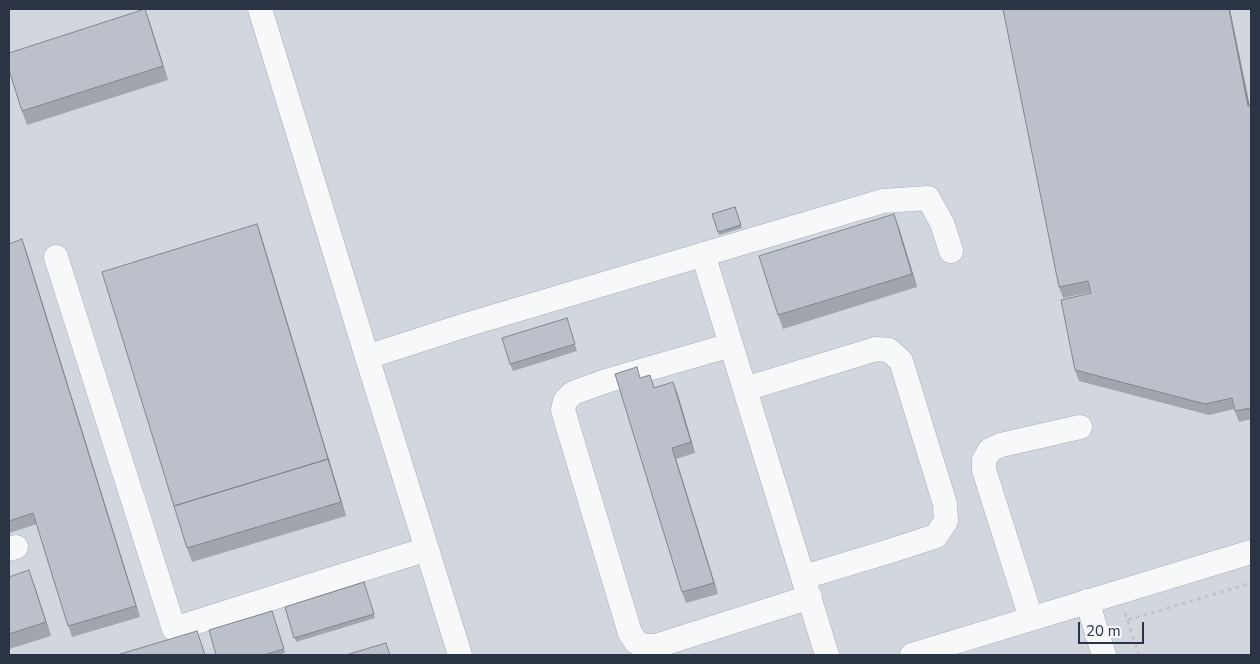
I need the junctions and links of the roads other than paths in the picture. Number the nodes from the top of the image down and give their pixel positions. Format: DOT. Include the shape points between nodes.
graph roads {
  1 [pos="260,9"];
  2 [pos="950,251"];
  3 [pos="703,254"];
  4 [pos="56,257"];
  5 [pos="731,344"];
  6 [pos="367,358"];
  7 [pos="745,389"];
  8 [pos="1080,427"];
  9 [pos="427,549"];
  10 [pos="1251,552"];
  11 [pos="807,587"];
  12 [pos="1087,602"];
  13 [pos="1031,618"];
  14 [pos="460,655"];
  15 [pos="827,655"];
  16 [pos="912,655"];
  17 [pos="1104,655"];
  1 -- 6 [label="lane"];
  2 -- 3 [label="lane" via="942,223 928,198 883,201"];
  3 -- 5 [label="lane"];
  3 -- 6 [label="lane"];
  4 -- 9 [label="lane" via="174,629"];
  5 -- 7 [label="lane"];
  5 -- 11 [label="lane" via="606,381 573,394 565,401 563,410 630,633 636,642 656,646"];
  6 -- 9 [label="lane"];
  7 -- 11 [label="lane"];
  7 -- 11 [label="lane" via="876,349 889,350 901,361 944,504 946,521 936,536 890,551"];
  8 -- 13 [label="lane" via="1001,445 990,450 984,460 984,470"];
  9 -- 14 [label="lane"];
  10 -- 12 [label="lane"];
  11 -- 15 [label="lane"];
  12 -- 13 [label="lane"];
  12 -- 17 [label="lane"];
  13 -- 16 [label="lane"];
}
